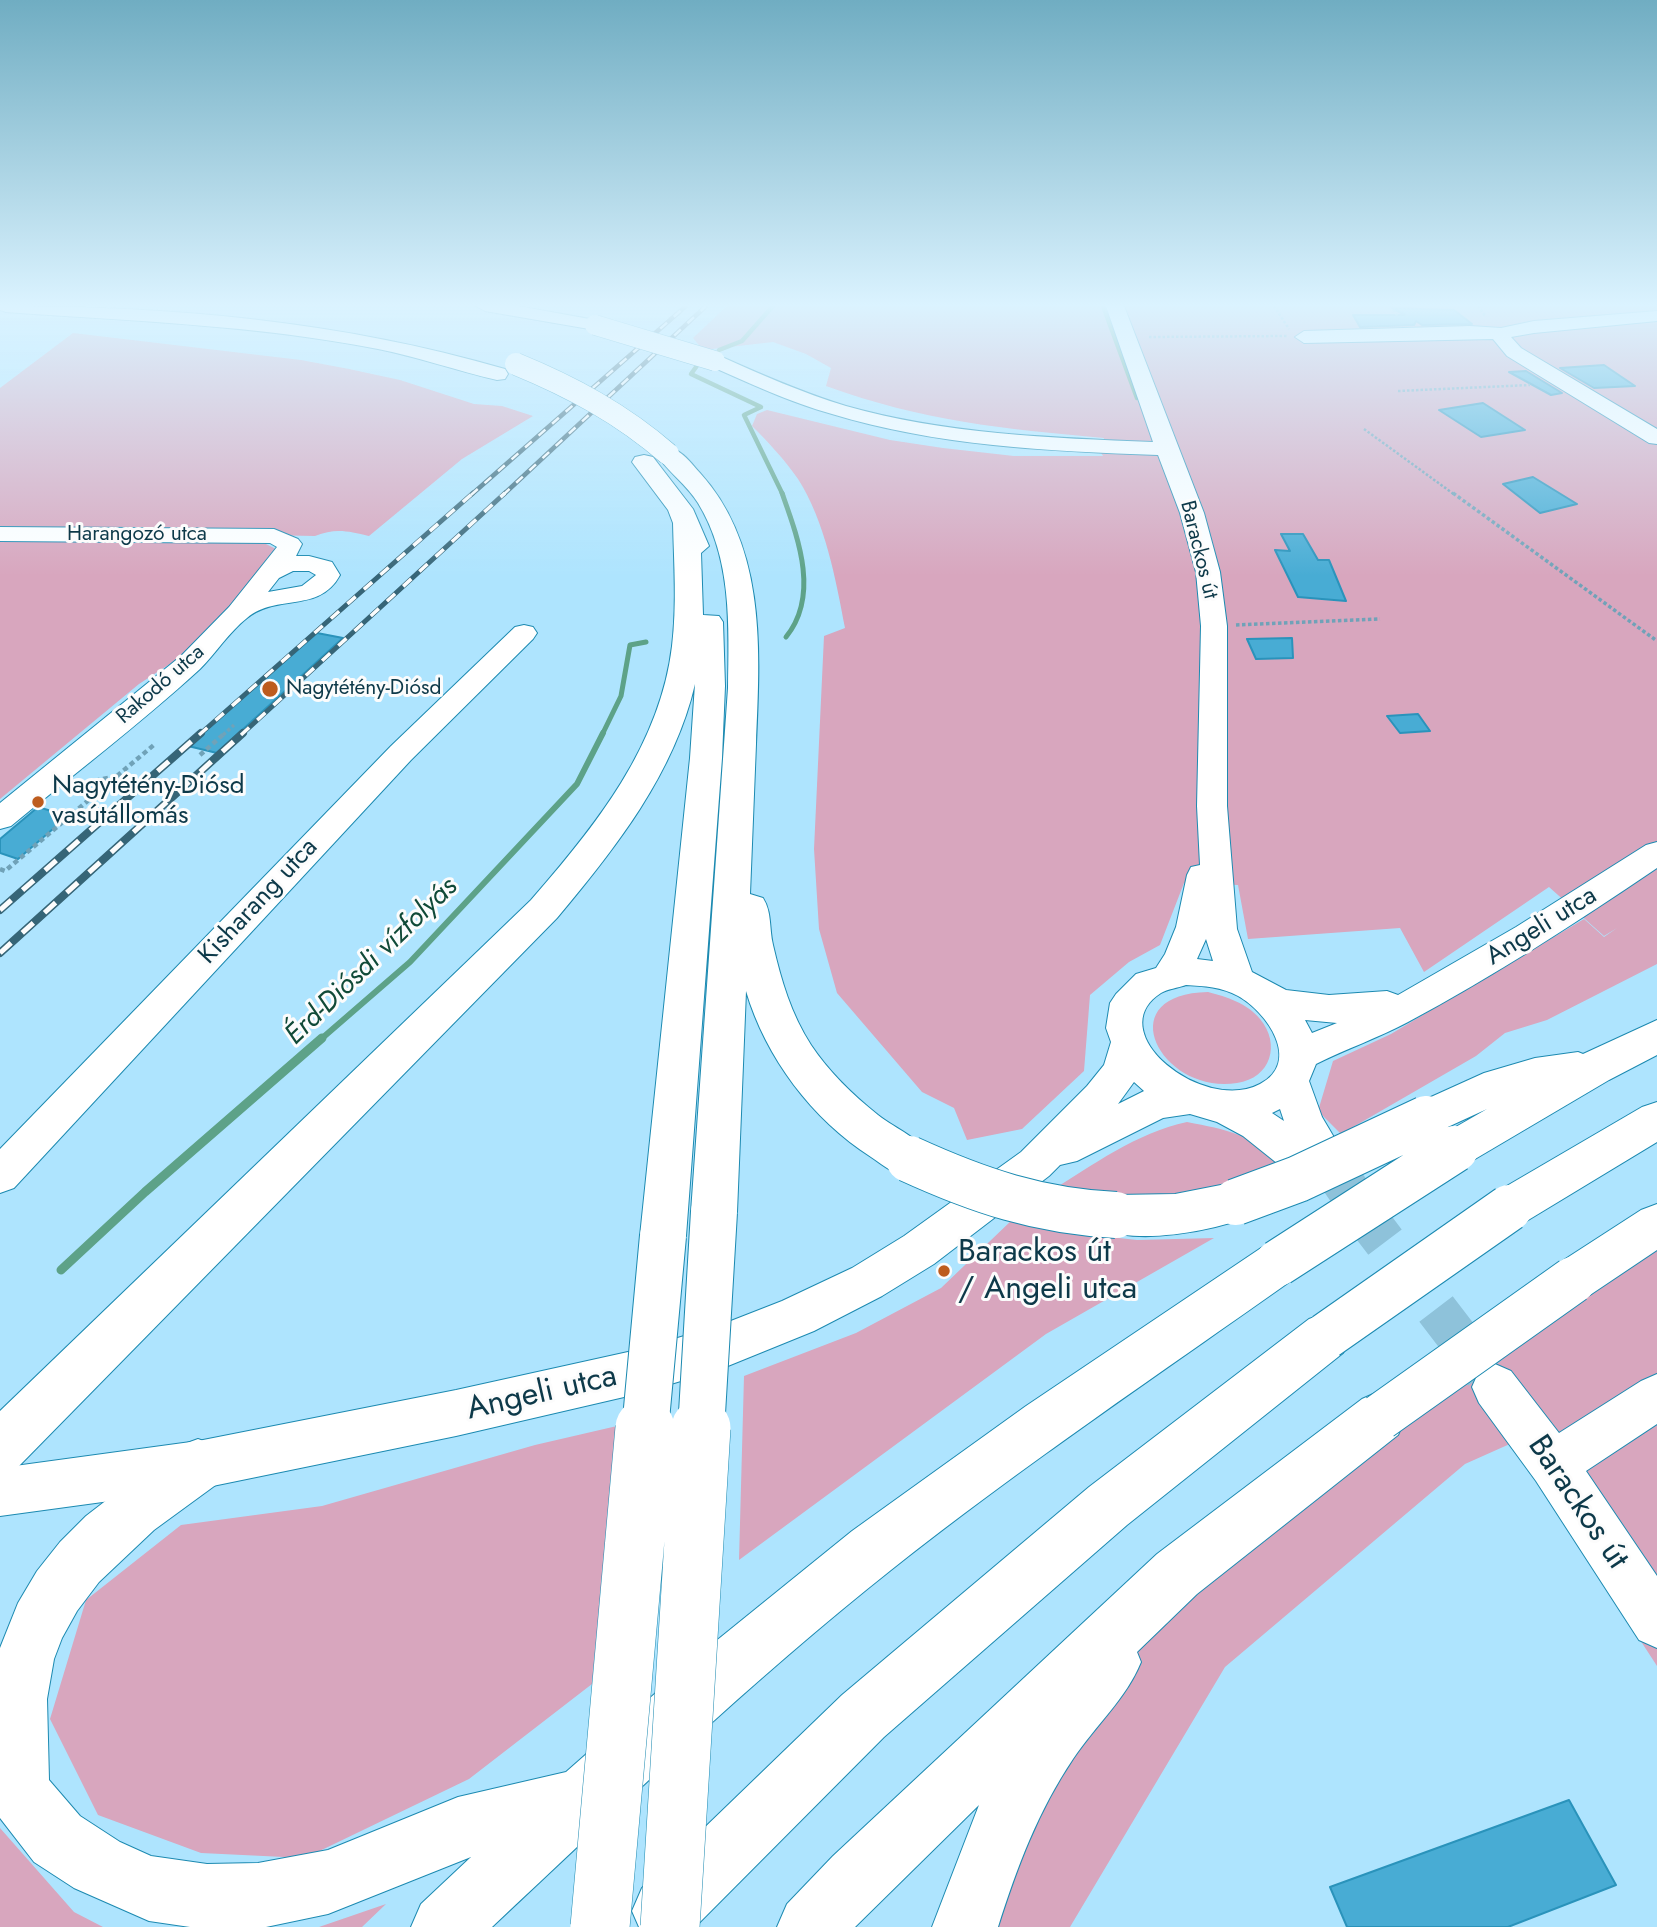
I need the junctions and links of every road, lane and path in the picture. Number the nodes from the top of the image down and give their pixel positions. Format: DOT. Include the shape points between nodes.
graph roads {
  1 [pos="553,396"];
  2 [pos="801,396"];
  3 [pos="1148,396"];
  4 [pos="1586,396"];
  5 [pos="1364,429"];
  6 [pos="1657,438"];
  7 [pos="1166,449"];
  8 [pos="656,458"];
  9 [pos="687,521"];
  10 [pos="0,534"];
  11 [pos="274,536"];
  12 [pos="269,573"];
  13 [pos="238,612"];
  14 [pos="1380,619"];
  15 [pos="1214,626"];
  16 [pos="524,633"];
  17 [pos="1657,641"];
  18 [pos="234,725"];
  19 [pos="155,744"];
  20 [pos="200,755"];
  21 [pos="117,776"];
  22 [pos="30,795"];
  23 [pos="1212,806"];
  24 [pos="736,815"];
  25 [pos="0,819"];
  26 [pos="1657,853"];
  27 [pos="0,869"];
  28 [pos="1170,974"];
  29 [pos="1237,980"];
  30 [pos="1424,996"];
  31 [pos="1271,1001"];
  32 [pos="1657,1035"];
  33 [pos="1128,1045"];
  34 [pos="1294,1068"];
  35 [pos="1205,1102"];
  36 [pos="1657,1120"];
  37 [pos="1440,1134"];
  38 [pos="1035,1164"];
  39 [pos="0,1175"];
  40 [pos="1657,1224"];
  41 [pos="1495,1387"];
  42 [pos="1657,1397"];
  43 [pos="0,1447"];
  44 [pos="1553,1464"];
  45 [pos="198,1465"];
  46 [pos="0,1492"];
  47 [pos="1177,1574"];
  48 [pos="1657,1622"];
  49 [pos="9,1773"];
  50 [pos="582,1800"];
  51 [pos="444,1927"];
  52 [pos="600,1927"];
  53 [pos="648,1927"];
  54 [pos="670,1927"];
  55 [pos="810,1927"];
  56 [pos="965,1927"];
  1 -- 8 [label="highway"];
  2 -- 7 [label="street, bridge" via="918,428 1016,441"];
  3 -- 7 [label="street, Barackos út"];
  4 -- 6 [label="street"];
  5 -- 17 [label="path"];
  7 -- 15 [label="street, Barackos út" via="1202,545"];
  8 -- 9 [label="highway" via="666,489"];
  8 -- 24 [label="highway" via="712,505 738,583 743,613 743,688"];
  9 -- 43 [label="highway" via="688,612 685,664 677,697 650,759 598,844 544,909"];
  9 -- 52 [label="highway, bridge" via="699,554 708,604 706,758"];
  10 -- 11 [label="street, Harangozó utca"];
  11 -- 12 [label="street, Rakodó utca" via="290,544"];
  12 -- 13 [label="street, Rakodó utca"];
  12 -- 13 [label="street" via="303,563 323,568 328,575 314,589 271,598"];
  13 -- 22 [label="street, Rakodó utca" via="175,677"];
  14 -- 15 [label="path"];
  15 -- 23 [label="street, Barackos út"];
  16 -- 39 [label="street, Kisharang utca" via="392,763"];
  18 -- 20 [label="path"];
  19 -- 21 [label="path"];
  21 -- 22 [label="path"];
  21 -- 27 [label="path" via="5,871"];
  22 -- 25 [label="street, Rakodó utca"];
  23 -- 28 [label="street, Barackos út" via="1192,936"];
  23 -- 29 [label="street, Barackos út" via="1220,929"];
  24 -- 37 [label="highway, bridge" via="749,887 751,943 782,1035 802,1065 865,1130 951,1178 1057,1210 1175,1214 1236,1202"];
  24 -- 54 [label="highway, bridge"];
  26 -- 30 [label="street, Angeli utca" via="1506,950"];
  28 -- 29 [label="street" via="1203,972"];
  28 -- 33 [label="street" via="1141,989 1131,1000 1125,1014"];
  29 -- 31 [label="street"];
  30 -- 31 [label="street, Angeli utca" via="1358,1010"];
  30 -- 34 [label="street, Angeli utca" via="1330,1039"];
  31 -- 34 [label="street" via="1298,1039"];
  32 -- 37 [label="highway" via="1594,1068"];
  33 -- 35 [label="street" via="1136,1063 1172,1092"];
  33 -- 38 [label="street, Angeli utca" via="1114,1080"];
  34 -- 35 [label="street" via="1282,1091 1258,1102"];
  34 -- 35 [label="street" via="1316,1160 1255,1120"];
  35 -- 38 [label="street, Angeli utca" via="1157,1103"];
  36 -- 53 [label="highway, bridge" via="1509,1208 1326,1336 1108,1506 863,1716"];
  37 -- 50 [label="highway, bridge" via="1279,1263 950,1491 816,1595"];
  38 -- 45 [label="street, Angeli utca" via="919,1250 867,1282 718,1348 637,1372 456,1413"];
  40 -- 47 [label="highway, bridge" via="1380,1417"];
  41 -- 44 [label="street, Barackos út"];
  42 -- 44 [label="street"];
  44 -- 48 [label="street, Barackos út"];
  45 -- 46 [label="street, Angeli utca"];
  45 -- 49 [label="highway" via="140,1506 75,1564 47,1605 27,1649 16,1700"];
  47 -- 55 [label="highway"];
  47 -- 56 [label="highway" via="1054,1735 1015,1800"];
  49 -- 50 [label="highway" via="57,1839 97,1865 149,1888 206,1897 258,1896 328,1882 458,1829"];
  50 -- 51 [label="highway"];
}
